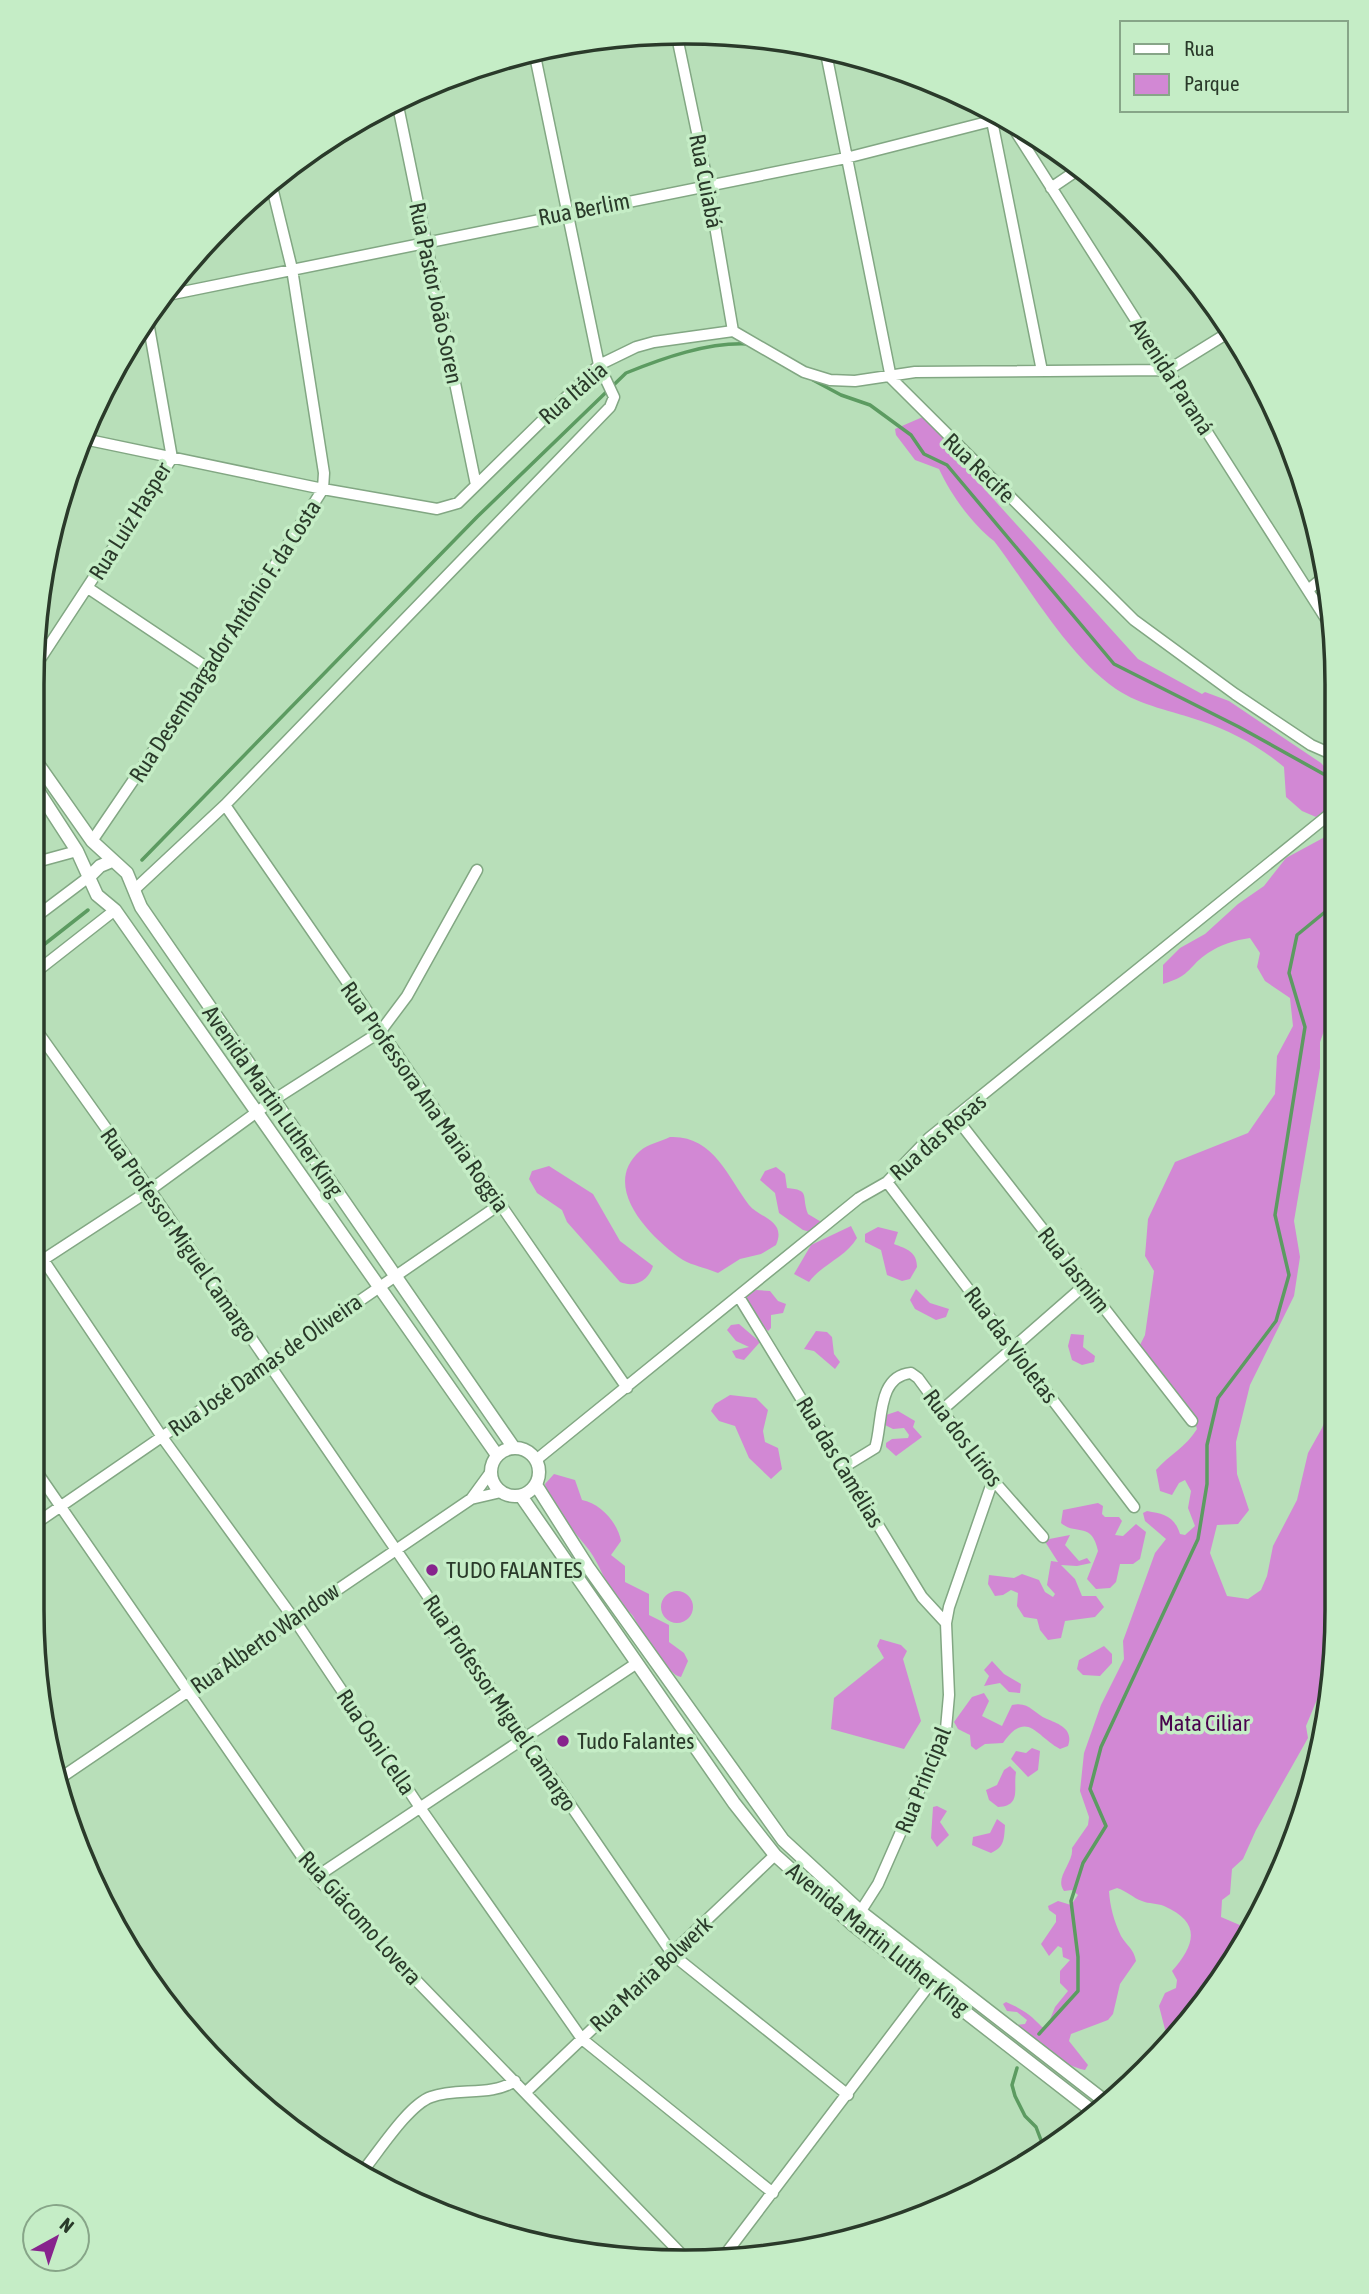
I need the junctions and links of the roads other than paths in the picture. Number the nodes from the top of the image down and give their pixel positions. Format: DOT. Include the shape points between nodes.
graph roads {
  1 [pos="679,44"];
  2 [pos="827,60"];
  3 [pos="536,62"];
  4 [pos="399,111"];
  5 [pos="989,121"];
  6 [pos="999,127"];
  7 [pos="1021,140"];
  8 [pos="846,158"];
  9 [pos="1072,174"];
  10 [pos="708,185"];
  11 [pos="1051,188"];
  12 [pos="274,193"];
  13 [pos="567,212"];
  14 [pos="425,242"];
  15 [pos="292,269"];
  16 [pos="177,293"];
  17 [pos="733,331"];
  18 [pos="149,333"];
  19 [pos="1222,337"];
  20 [pos="599,365"];
  21 [pos="1168,370"];
  22 [pos="1042,371"];
  23 [pos="891,378"];
  24 [pos="92,441"];
  25 [pos="172,458"];
  26 [pos="475,485"];
  27 [pos="323,489"];
  28 [pos="1317,583"];
  29 [pos="88,588"];
  30 [pos="1308,590"];
  31 [pos="1321,611"];
  32 [pos="45,652"];
  33 [pos="209,669"];
  34 [pos="1325,751"];
  35 [pos="44,774"];
  36 [pos="59,796"];
  37 [pos="44,800"];
  38 [pos="47,805"];
  39 [pos="225,805"];
  40 [pos="1325,818"];
  41 [pos="92,841"];
  42 [pos="77,851"];
  43 [pos="44,860"];
  44 [pos="112,861"];
  45 [pos="477,870"];
  46 [pos="90,876"];
  47 [pos="134,890"];
  48 [pos="115,909"];
  49 [pos="44,911"];
  50 [pos="44,965"];
  51 [pos="198,993"];
  52 [pos="182,1004"];
  53 [pos="380,1032"];
  54 [pos="44,1041"];
  55 [pos="272,1101"];
  56 [pos="258,1112"];
  57 [pos="957,1119"];
  58 [pos="887,1182"];
  59 [pos="150,1190"];
  60 [pos="499,1205"];
  61 [pos="44,1259"];
  62 [pos="44,1261"];
  63 [pos="394,1276"];
  64 [pos="1086,1284"];
  65 [pos="380,1286"];
  66 [pos="739,1297"];
  67 [pos="1013,1348"];
  68 [pos="268,1364"];
  69 [pos="627,1388"];
  70 [pos="942,1410"];
  71 [pos="1192,1421"];
  72 [pos="162,1437"];
  73 [pos="514,1448"];
  74 [pos="497,1455"];
  75 [pos="536,1460"];
  76 [pos="844,1467"];
  77 [pos="490,1473"];
  78 [pos="993,1480"];
  79 [pos="44,1484"];
  80 [pos="536,1485"];
  81 [pos="501,1492"];
  82 [pos="521,1496"];
  83 [pos="471,1499"];
  84 [pos="59,1507"];
  85 [pos="1135,1507"];
  86 [pos="44,1518"];
  87 [pos="1043,1537"];
  88 [pos="395,1549"];
  89 [pos="294,1619"];
  90 [pos="946,1623"];
  91 [pos="637,1663"];
  92 [pos="190,1690"];
  93 [pos="524,1741"];
  94 [pos="66,1775"];
  95 [pos="748,1794"];
  96 [pos="734,1803"];
  97 [pos="421,1809"];
  98 [pos="775,1855"];
  99 [pos="316,1877"];
  100 [pos="861,1912"];
  101 [pos="852,1924"];
  102 [pos="673,1955"];
  103 [pos="930,1984"];
  104 [pos="582,2039"];
  105 [pos="515,2081"];
  106 [pos="526,2092"];
  107 [pos="848,2095"];
  108 [pos="1100,2097"];
  109 [pos="1088,2107"];
  110 [pos="367,2166"];
  111 [pos="773,2193"];
  112 [pos="730,2249"];
  113 [pos="677,2250"];
  1 -- 10 [label="street, Rua Cuiabá"];
  2 -- 8 [label="street"];
  3 -- 13 [label="street"];
  4 -- 14 [label="street, Rua Pastor João Soren"];
  5 -- 8 [label="street, Rua Berlim"];
  6 -- 22 [label="street"];
  7 -- 11 [label="street, Avenida Paraná"];
  8 -- 10 [label="street, Rua Berlim"];
  8 -- 23 [label="street"];
  9 -- 11 [label="street"];
  10 -- 13 [label="street, Rua Berlim"];
  10 -- 17 [label="street, Rua Cuiabá"];
  11 -- 21 [label="street, Avenida Paraná"];
  12 -- 15 [label="street, Rua Desembargador Antônio F. da Costa"];
  13 -- 14 [label="street, Rua Berlim"];
  13 -- 20 [label="street"];
  14 -- 15 [label="street, Rua Berlim"];
  14 -- 26 [label="street, Rua Pastor João Soren"];
  15 -- 16 [label="street, Rua Berlim"];
  15 -- 27 [label="street, Rua Desembargador Antônio F. da Costa"];
  17 -- 20 [label="street, Rua Itália" via="654,342"];
  17 -- 23 [label="street" via="804,372 830,380"];
  18 -- 25 [label="street, Rua Luiz Hasper"];
  19 -- 21 [label="street"];
  20 -- 26 [label="street, Rua Itália"];
  20 -- 39 [label="street" via="612,389 610,407"];
  21 -- 22 [label="street"];
  21 -- 30 [label="street, Avenida Paraná"];
  22 -- 23 [label="street" via="915,372"];
  23 -- 34 [label="street, Rua Recife" via="1134,620"];
  24 -- 25 [label="street, Rua Itália"];
  25 -- 27 [label="street, Rua Itália"];
  25 -- 29 [label="street, Rua Luiz Hasper"];
  26 -- 27 [label="street, Rua Itália" via="458,503 437,509"];
  27 -- 33 [label="street, Rua Desembargador Antônio F. da Costa"];
  28 -- 30 [label="street"];
  29 -- 32 [label="street, Rua Luiz Hasper"];
  29 -- 33 [label="street"];
  30 -- 31 [label="street, Avenida Paraná"];
  33 -- 41 [label="street, Rua Desembargador Antônio F. da Costa"];
  35 -- 36 [label="main road, Avenida Martin Luther King"];
  36 -- 38 [label="main road"];
  36 -- 41 [label="main road, Avenida Martin Luther King"];
  37 -- 38 [label="main road, Avenida Martin Luther King"];
  38 -- 42 [label="main road, Avenida Martin Luther King"];
  39 -- 47 [label="street"];
  39 -- 53 [label="street, Rua Professora Ana Maria Roggia"];
  40 -- 57 [label="street, Rua das Rosas"];
  41 -- 44 [label="main road, Avenida Martin Luther King"];
  42 -- 43 [label="street"];
  42 -- 46 [label="main road, Avenida Martin Luther King"];
  44 -- 46 [label="main road"];
  44 -- 47 [label="main road, Avenida Martin Luther King" via="127,873"];
  45 -- 53 [label="street" via="407,996"];
  46 -- 48 [label="main road, Avenida Martin Luther King" via="97,895"];
  46 -- 49 [label="street"];
  47 -- 48 [label="main road" via="127,902"];
  47 -- 51 [label="main road, Avenida Martin Luther King"];
  48 -- 50 [label="street"];
  48 -- 52 [label="main road, Avenida Martin Luther King"];
  51 -- 52 [label="main road"];
  51 -- 55 [label="main road, Avenida Martin Luther King"];
  52 -- 56 [label="main road, Avenida Martin Luther King"];
  53 -- 55 [label="street"];
  53 -- 60 [label="street, Rua Professora Ana Maria Roggia"];
  54 -- 59 [label="street, Rua Professor Miguel Camargo"];
  55 -- 56 [label="street"];
  55 -- 63 [label="main road, Avenida Martin Luther King"];
  56 -- 59 [label="street"];
  56 -- 65 [label="main road, Avenida Martin Luther King"];
  57 -- 58 [label="street, Rua das Rosas" via="921,1146"];
  57 -- 64 [label="street, Rua Jasmim"];
  58 -- 66 [label="street, Rua das Rosas" via="859,1198"];
  58 -- 67 [label="street, Rua das Violetas"];
  59 -- 61 [label="street"];
  59 -- 68 [label="street, Rua Professor Miguel Camargo"];
  60 -- 63 [label="street, Rua José Damas de Oliveira"];
  60 -- 69 [label="street, Rua Professora Ana Maria Roggia"];
  62 -- 72 [label="street, Rua Osni Cella"];
  63 -- 65 [label="street, Rua José Damas de Oliveira"];
  63 -- 73 [label="main road, Avenida Martin Luther King"];
  64 -- 67 [label="street"];
  64 -- 71 [label="street, Rua Jasmim"];
  65 -- 68 [label="street, Rua José Damas de Oliveira"];
  65 -- 74 [label="main road, Avenida Martin Luther King"];
  66 -- 69 [label="street, Rua das Rosas"];
  66 -- 76 [label="street, Rua das Camélias"];
  67 -- 70 [label="street"];
  67 -- 85 [label="street, Rua das Violetas"];
  68 -- 72 [label="street, Rua José Damas de Oliveira"];
  68 -- 88 [label="street, Rua Professor Miguel Camargo"];
  69 -- 75 [label="street, Rua das Rosas"];
  70 -- 76 [label="street, Rua dos Lírios" via="918,1378 911,1373 900,1376 885,1395 875,1448"];
  70 -- 78 [label="street, Rua dos Lírios"];
  72 -- 84 [label="street, Rua José Damas de Oliveira"];
  72 -- 89 [label="street, Rua Osni Cella"];
  73 -- 74 [label="main road"];
  73 -- 75 [label="main road"];
  74 -- 77 [label="main road"];
  75 -- 80 [label="main road"];
  76 -- 90 [label="street, Rua das Camélias" via="922,1597"];
  77 -- 81 [label="main road"];
  77 -- 83 [label="street, Rua Alberto Wandow"];
  78 -- 87 [label="street, Rua dos Lírios"];
  78 -- 90 [label="street, Rua Principal" via="966,1550"];
  79 -- 84 [label="street, Rua Giácomo Lovera"];
  80 -- 82 [label="main road"];
  80 -- 95 [label="main road, Avenida Martin Luther King"];
  81 -- 82 [label="main road"];
  81 -- 83 [label="street, Rua Alberto Wandow"];
  82 -- 91 [label="main road, Avenida Martin Luther King"];
  83 -- 88 [label="street, Rua Alberto Wandow"];
  84 -- 86 [label="street, Rua José Damas de Oliveira"];
  84 -- 92 [label="street, Rua Giácomo Lovera"];
  88 -- 89 [label="street, Rua Alberto Wandow"];
  88 -- 93 [label="street, Rua Professor Miguel Camargo"];
  89 -- 92 [label="street, Rua Alberto Wandow"];
  89 -- 97 [label="street, Rua Osni Cella"];
  90 -- 100 [label="street, Rua Principal" via="946,1729 883,1874"];
  91 -- 93 [label="street"];
  91 -- 96 [label="main road, Avenida Martin Luther King"];
  92 -- 94 [label="street, Rua Alberto Wandow"];
  92 -- 99 [label="street, Rua Giácomo Lovera"];
  93 -- 97 [label="street"];
  93 -- 102 [label="street, Rua Professor Miguel Camargo"];
  95 -- 96 [label="main road"];
  95 -- 100 [label="main road, Avenida Martin Luther King" via="783,1840"];
  96 -- 98 [label="main road, Avenida Martin Luther King"];
  97 -- 99 [label="street"];
  97 -- 104 [label="street, Rua Osni Cella"];
  98 -- 101 [label="main road, Avenida Martin Luther King"];
  98 -- 102 [label="street, Rua Maria Bolwerk"];
  99 -- 105 [label="street, Rua Giácomo Lovera"];
  100 -- 101 [label="street, Rua Principal"];
  100 -- 108 [label="main road, Avenida Martin Luther King"];
  101 -- 103 [label="main road, Avenida Martin Luther King"];
  102 -- 104 [label="street, Rua Maria Bolwerk"];
  102 -- 107 [label="street, Rua Professor Miguel Camargo"];
  103 -- 107 [label="street"];
  103 -- 109 [label="main road, Avenida Martin Luther King"];
  104 -- 106 [label="street, Rua Maria Bolwerk"];
  104 -- 111 [label="street, Rua Osni Cella"];
  105 -- 106 [label="street, Rua Giácomo Lovera"];
  105 -- 110 [label="street" via="499,2088 424,2100"];
  106 -- 113 [label="street, Rua Giácomo Lovera"];
  107 -- 111 [label="street"];
  111 -- 112 [label="street"];
}
